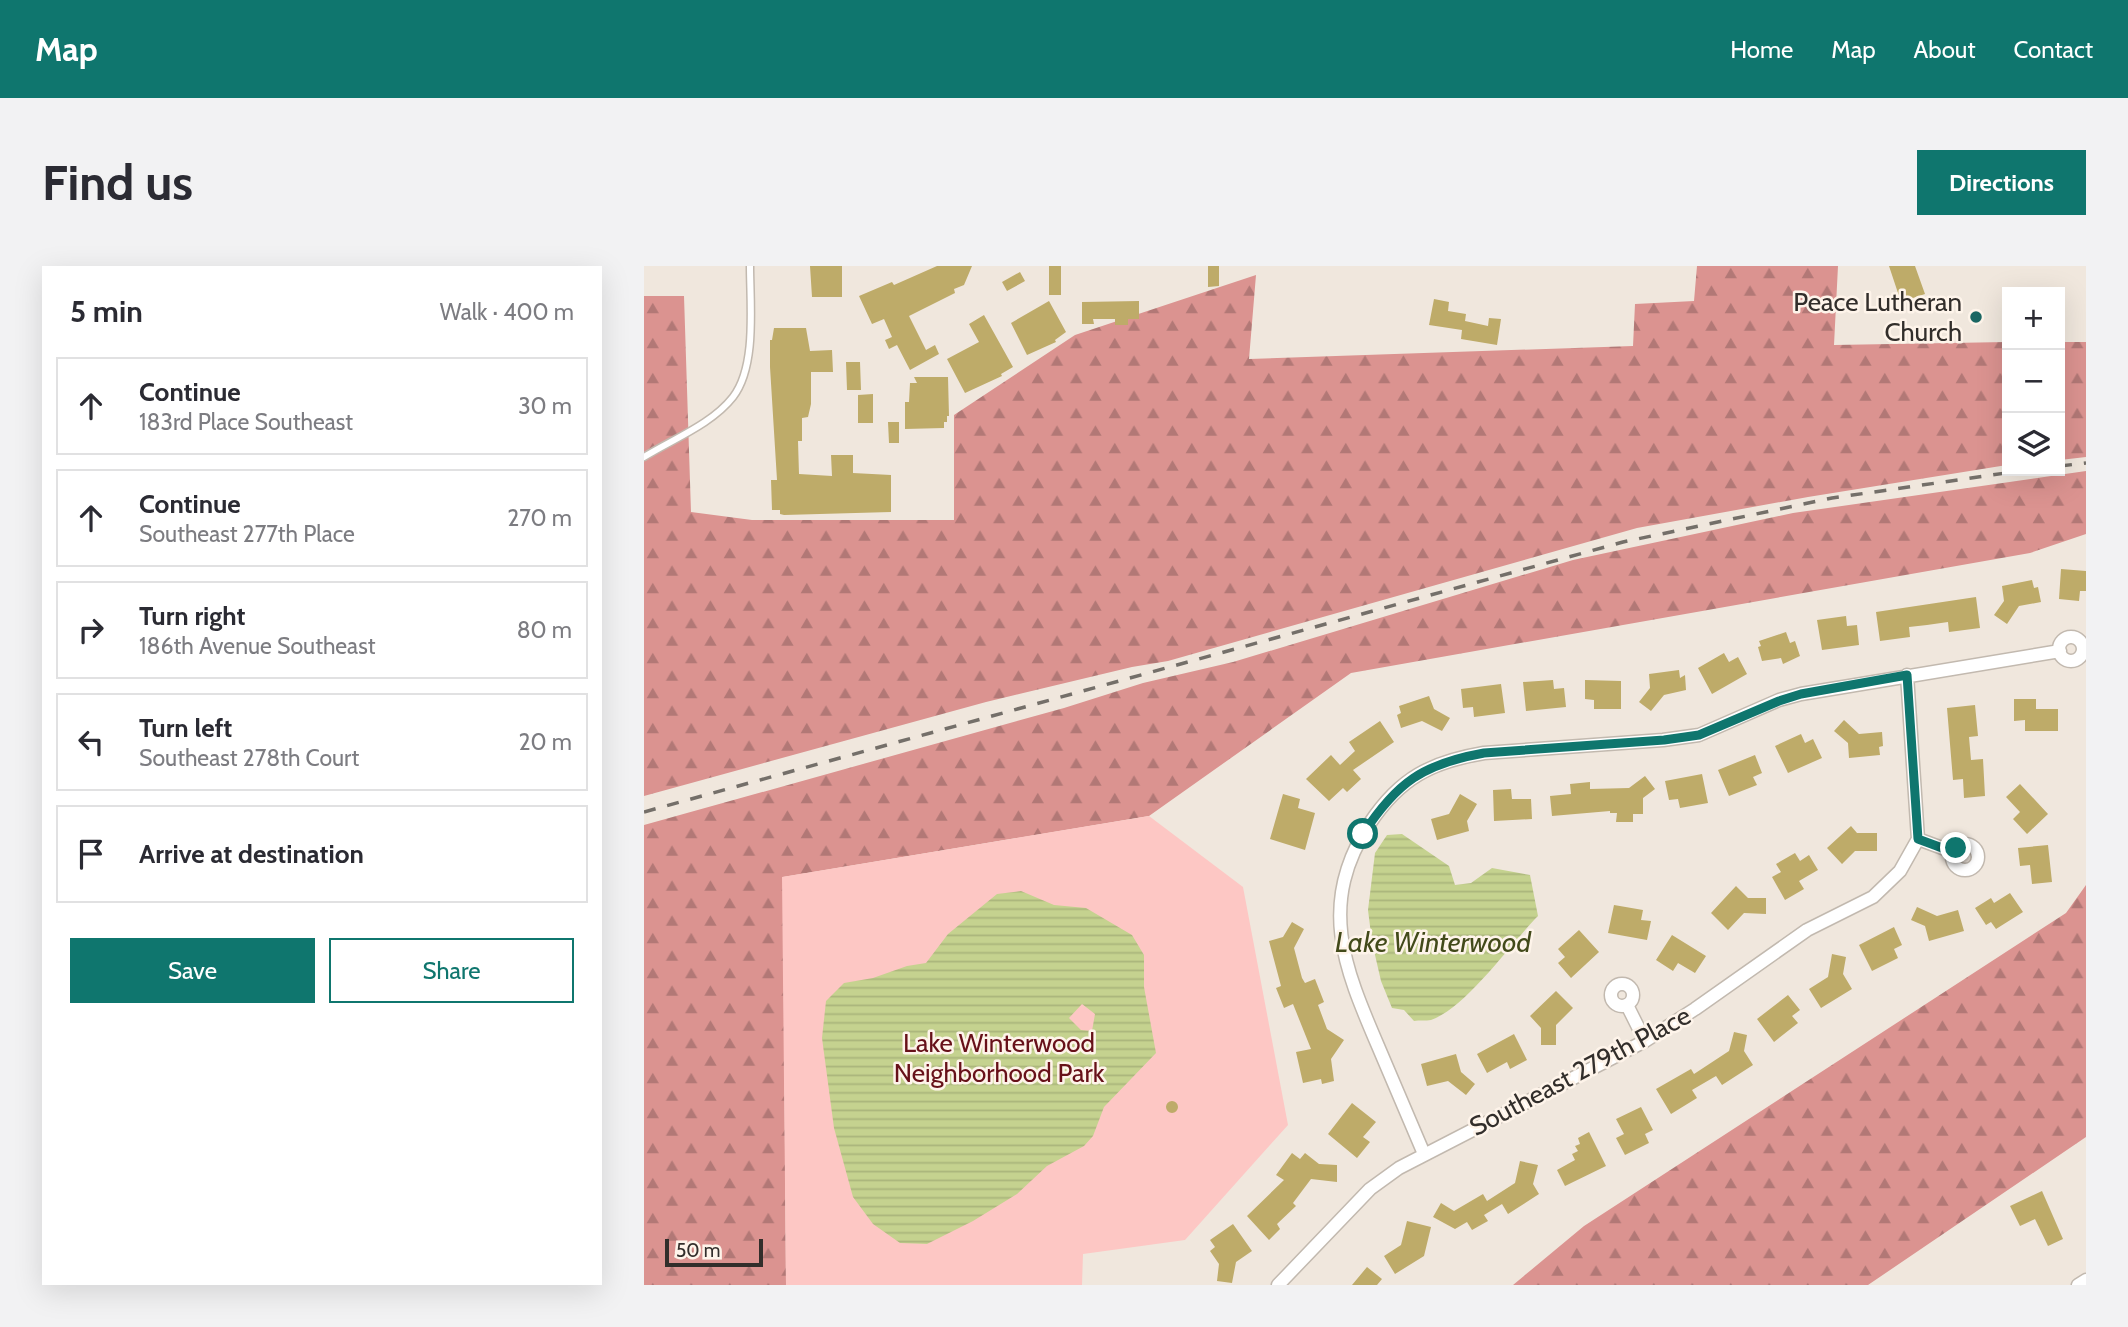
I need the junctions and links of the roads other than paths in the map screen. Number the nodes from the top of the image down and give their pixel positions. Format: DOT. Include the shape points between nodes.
graph roads {
  1 [pos="750,266"];
  2 [pos="644,457"];
  3 [pos="2060,651"];
  4 [pos="1907,675"];
  5 [pos="1918,839"];
  6 [pos="1953,852"];
  7 [pos="1627,1005"];
  8 [pos="1646,1041"];
  9 [pos="1424,1154"];
  10 [pos="2086,1280"];
  11 [pos="1278,1285"];
  12 [pos="2078,1285"];
  1 -- 2 [label="lane" via="747,371 740,386 710,418"];
  3 -- 4 [label="street"];
  4 -- 5 [label="street"];
  4 -- 9 [label="street" via="1801,694 1699,735 1458,758 1433,766 1399,788 1377,813 1352,855 1344,882 1340,933 1351,984"];
  5 -- 6 [label="street"];
  5 -- 8 [label="street, Southeast 279th Place" via="1900,871 1872,897 1808,930"];
  7 -- 8 [label="street"];
  8 -- 9 [label="street, Southeast 279th Place"];
  9 -- 11 [label="street, Southeast 279th Place" via="1370,1189"];
  10 -- 12 [label="street"];
}
